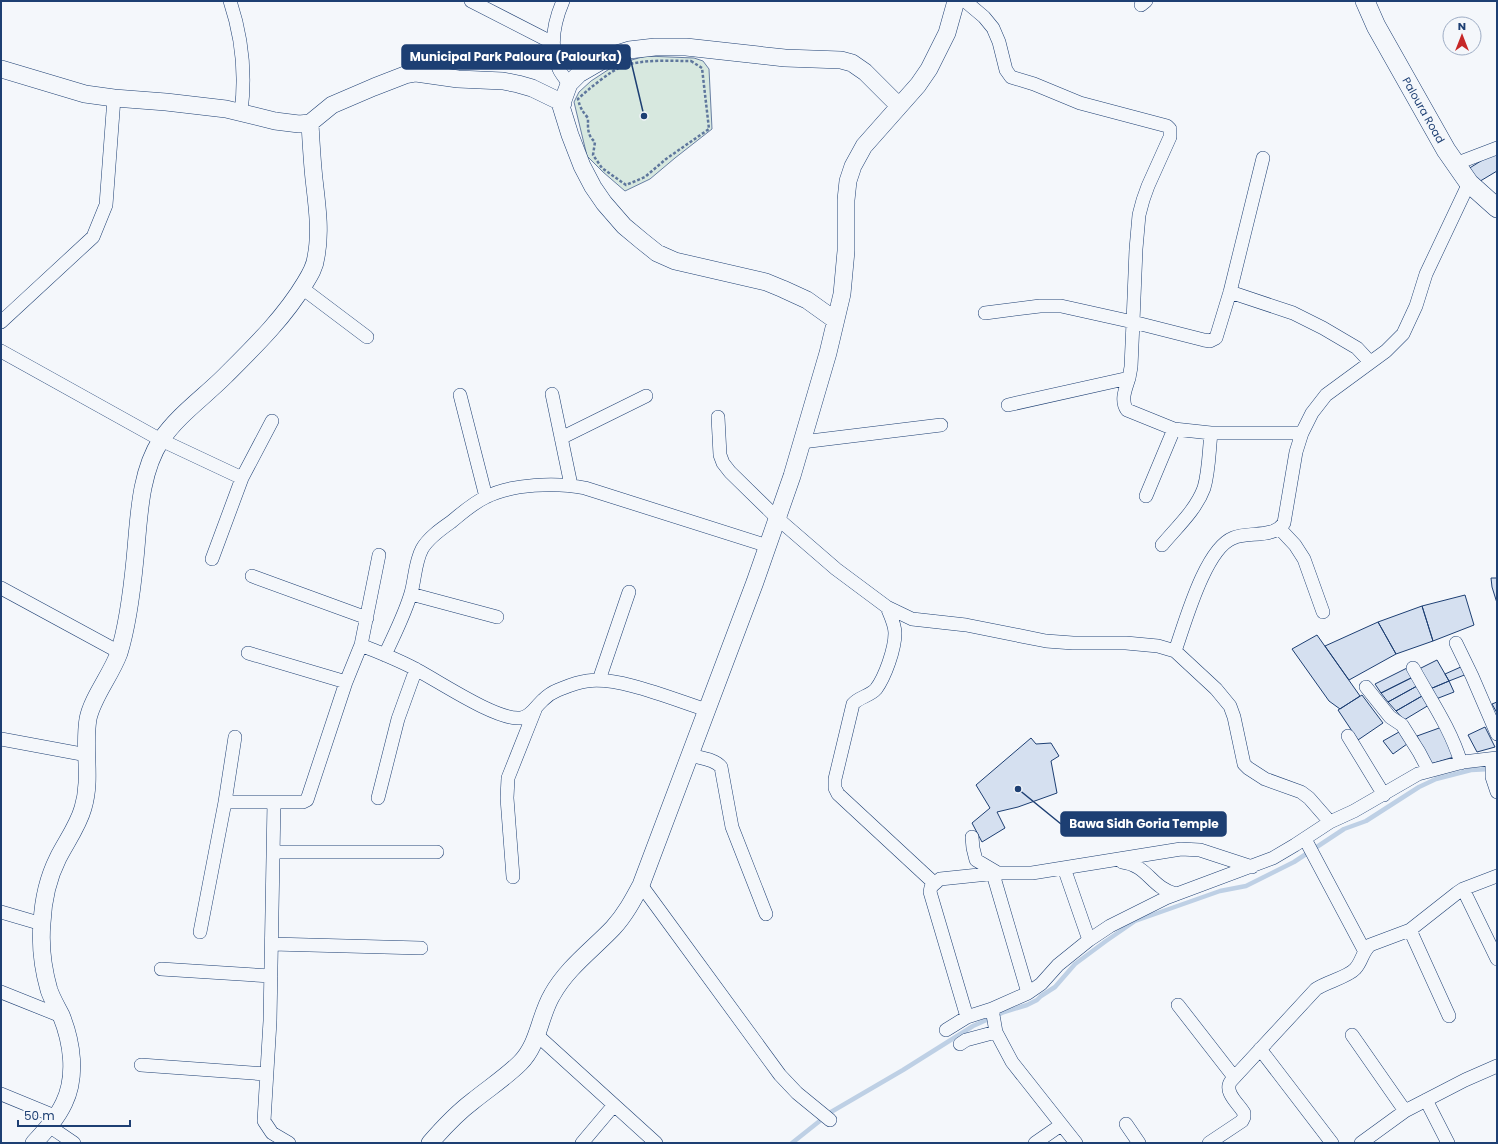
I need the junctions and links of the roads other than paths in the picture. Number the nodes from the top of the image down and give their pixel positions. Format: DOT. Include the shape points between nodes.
graph roads {
  1 [pos="230,1"];
  2 [pos="471,1"];
  3 [pos="563,1"];
  4 [pos="956,1"];
  5 [pos="964,1"];
  6 [pos="1365,1"];
  7 [pos="553,43"];
  8 [pos="1,68"];
  9 [pos="569,84"];
  10 [pos="114,98"];
  11 [pos="562,103"];
  12 [pos="899,106"];
  13 [pos="242,112"];
  14 [pos="310,123"];
  15 [pos="1497,148"];
  16 [pos="1262,158"];
  17 [pos="1455,164"];
  18 [pos="1469,183"];
  19 [pos="1497,208"];
  20 [pos="302,288"];
  21 [pos="1230,292"];
  22 [pos="985,313"];
  23 [pos="836,320"];
  24 [pos="1,322"];
  25 [pos="1133,322"];
  26 [pos="367,338"];
  27 [pos="1,351"];
  28 [pos="1370,362"];
  29 [pos="1129,378"];
  30 [pos="552,394"];
  31 [pos="460,395"];
  32 [pos="646,396"];
  33 [pos="1008,404"];
  34 [pos="718,417"];
  35 [pos="272,421"];
  36 [pos="941,425"];
  37 [pos="1174,429"];
  38 [pos="1211,433"];
  39 [pos="1302,433"];
  40 [pos="561,438"];
  41 [pos="161,440"];
  42 [pos="802,442"];
  43 [pos="242,478"];
  44 [pos="571,485"];
  45 [pos="1146,496"];
  46 [pos="486,497"];
  47 [pos="777,518"];
  48 [pos="1280,529"];
  49 [pos="1162,545"];
  50 [pos="768,546"];
  51 [pos="379,555"];
  52 [pos="212,559"];
  53 [pos="252,576"];
  54 [pos="1,588"];
  55 [pos="629,592"];
  56 [pos="411,594"];
  57 [pos="887,607"];
  58 [pos="1323,612"];
  59 [pos="497,617"];
  60 [pos="367,618"];
  61 [pos="1456,643"];
  62 [pos="361,645"];
  63 [pos="1175,651"];
  64 [pos="119,652"];
  65 [pos="248,653"];
  66 [pos="386,655"];
  67 [pos="1413,668"];
  68 [pos="416,669"];
  69 [pos="599,680"];
  70 [pos="346,682"];
  71 [pos="1366,687"];
  72 [pos="536,706"];
  73 [pos="707,710"];
  74 [pos="1497,734"];
  75 [pos="1348,736"];
  76 [pos="235,737"];
  77 [pos="1,739"];
  78 [pos="87,755"];
  79 [pos="690,755"];
  80 [pos="1461,763"];
  81 [pos="1493,765"];
  82 [pos="1429,771"];
  83 [pos="1497,792"];
  84 [pos="1384,795"];
  85 [pos="378,798"];
  86 [pos="225,802"];
  87 [pos="274,802"];
  88 [pos="1330,822"];
  89 [pos="972,837"];
  90 [pos="1309,847"];
  91 [pos="274,852"];
  92 [pos="437,852"];
  93 [pos="1112,861"];
  94 [pos="1252,867"];
  95 [pos="1064,868"];
  96 [pos="995,874"];
  97 [pos="1497,876"];
  98 [pos="513,877"];
  99 [pos="934,883"];
  100 [pos="641,885"];
  101 [pos="1464,889"];
  102 [pos="1176,894"];
  103 [pos="1,912"];
  104 [pos="766,914"];
  105 [pos="42,924"];
  106 [pos="1410,930"];
  107 [pos="200,932"];
  108 [pos="1089,940"];
  109 [pos="272,944"];
  110 [pos="421,948"];
  111 [pos="1364,950"];
  112 [pos="1497,959"];
  113 [pos="161,969"];
  114 [pos="271,976"];
  115 [pos="1,992"];
  116 [pos="1028,993"];
  117 [pos="1178,1005"];
  118 [pos="993,1010"];
  119 [pos="61,1016"];
  120 [pos="1449,1016"];
  121 [pos="967,1017"];
  122 [pos="995,1029"];
  123 [pos="946,1030"];
  124 [pos="537,1035"];
  125 [pos="1352,1035"];
  126 [pos="960,1044"];
  127 [pos="1260,1049"];
  128 [pos="141,1065"];
  129 [pos="1497,1066"];
  130 [pos="266,1074"];
  131 [pos="1234,1077"];
  132 [pos="1,1094"];
  133 [pos="1426,1100"];
  134 [pos="614,1104"];
  135 [pos="1405,1112"];
  136 [pos="826,1116"];
  137 [pos="53,1122"];
  138 [pos="1126,1124"];
  139 [pos="1061,1125"];
  140 [pos="34,1143"];
  141 [pos="74,1143"];
  142 [pos="289,1143"];
  143 [pos="430,1143"];
  144 [pos="582,1143"];
  145 [pos="656,1143"];
  146 [pos="1035,1143"];
  147 [pos="1076,1143"];
  148 [pos="1139,1143"];
  149 [pos="1209,1143"];
  150 [pos="1332,1143"];
  151 [pos="1361,1143"];
  152 [pos="1448,1143"];
  1 -- 13 [label="street" via="242,56"];
  2 -- 7 [label="street"];
  3 -- 7 [label="street"];
  4 -- 12 [label="street" via="947,33 929,69"];
  5 -- 25 [label="street" via="993,28 1006,70 1011,77 1080,103 1167,126 1170,129 1170,137 1143,200 1140,215"];
  6 -- 17 [label="main road, Paloura Road" via="1376,26"];
  7 -- 9 [label="street" via="559,70"];
  8 -- 10 [label="street" via="86,94"];
  9 -- 11 [label="street"];
  9 -- 12 [label="street" via="579,74 610,56 655,47 686,48 786,58 841,60 852,63 865,72"];
  10 -- 13 [label="street"];
  10 -- 24 [label="street" via="106,205 93,237"];
  11 -- 14 [label="street" via="518,84 416,73 405,75 332,105"];
  11 -- 23 [label="street" via="570,135 592,187 624,226 657,253 676,261 783,288 807,300"];
  12 -- 23 [label="street" via="864,146 848,181 844,275"];
  13 -- 14 [label="street" via="275,121"];
  14 -- 20 [label="street" via="318,236 316,259"];
  15 -- 17 [label="street"];
  16 -- 21 [label="street"];
  17 -- 18 [label="main road, Paloura Road"];
  18 -- 19 [label="main road, Paloura Road"];
  18 -- 28 [label="street" via="1426,274 1416,306 1403,334"];
  20 -- 26 [label="street"];
  20 -- 41 [label="street" via="288,309 263,337"];
  21 -- 25 [label="street" via="1216,338 1210,341"];
  21 -- 28 [label="street" via="1293,313 1323,328 1357,348"];
  22 -- 25 [label="street" via="1061,306"];
  23 -- 42 [label="street"];
  25 -- 29 [label="street"];
  27 -- 41 [label="street"];
  28 -- 39 [label="street" via="1326,395 1312,413"];
  29 -- 33 [label="street"];
  29 -- 37 [label="street" via="1123,401 1127,410"];
  30 -- 40 [label="street"];
  31 -- 46 [label="street"];
  32 -- 40 [label="street"];
  34 -- 47 [label="street" via="719,447 723,463"];
  35 -- 43 [label="street"];
  36 -- 42 [label="street"];
  37 -- 38 [label="street"];
  37 -- 45 [label="street"];
  38 -- 39 [label="street"];
  38 -- 49 [label="street" via="1203,488 1187,516"];
  39 -- 48 [label="street" via="1292,468 1284,523"];
  40 -- 44 [label="street"];
  41 -- 43 [label="street"];
  41 -- 64 [label="street" via="151,461 142,492 132,591"];
  42 -- 47 [label="street"];
  43 -- 52 [label="street"];
  44 -- 46 [label="street" via="512,488"];
  44 -- 50 [label="street"];
  46 -- 56 [label="street" via="436,533 422,548"];
  47 -- 50 [label="street"];
  47 -- 57 [label="street"];
  48 -- 58 [label="street" via="1296,545 1304,559"];
  48 -- 63 [label="street" via="1274,532 1245,534 1231,538 1222,545 1204,572"];
  50 -- 73 [label="street"];
  51 -- 60 [label="street"];
  53 -- 60 [label="street"];
  54 -- 64 [label="street"];
  55 -- 69 [label="street"];
  56 -- 59 [label="street"];
  56 -- 66 [label="street"];
  57 -- 63 [label="street" via="912,619 966,625 1046,641 1126,643 1158,646"];
  57 -- 99 [label="street" via="894,624 893,647 875,690 853,704 835,788 838,794"];
  60 -- 62 [label="street"];
  61 -- 74 [label="street"];
  62 -- 66 [label="street"];
  62 -- 70 [label="street"];
  63 -- 88 [label="street" via="1216,689 1230,706 1244,764 1266,779 1301,792"];
  64 -- 78 [label="street" via="88,718"];
  65 -- 70 [label="street"];
  66 -- 68 [label="street"];
  67 -- 80 [label="street" via="1446,728"];
  68 -- 72 [label="street" via="496,713 520,719 527,717"];
  68 -- 85 [label="street" via="398,719"];
  69 -- 72 [label="street" via="588,680 555,691"];
  69 -- 73 [label="street" via="626,684"];
  70 -- 87 [label="street" via="307,800"];
  71 -- 82 [label="street" via="1390,717 1402,725"];
  72 -- 98 [label="street" via="508,778 507,798"];
  73 -- 79 [label="street"];
  75 -- 84 [label="street"];
  76 -- 86 [label="street"];
  77 -- 78 [label="street"];
  78 -- 105 [label="street" via="88,775 83,810 50,875"];
  79 -- 100 [label="street"];
  79 -- 104 [label="street" via="713,761 721,767 732,827"];
  80 -- 81 [label="street"];
  80 -- 82 [label="street"];
  81 -- 83 [label="street"];
  82 -- 84 [label="street" via="1410,778"];
  84 -- 88 [label="street"];
  86 -- 87 [label="street"];
  86 -- 107 [label="street"];
  87 -- 91 [label="street"];
  88 -- 90 [label="street"];
  89 -- 96 [label="street" via="976,860"];
  90 -- 94 [label="street"];
  90 -- 111 [label="street"];
  91 -- 92 [label="street"];
  91 -- 109 [label="street"];
  93 -- 94 [label="street" via="1181,849 1200,850"];
  93 -- 95 [label="street"];
  93 -- 102 [label="street" via="1138,866 1161,888"];
  94 -- 102 [label="street"];
  95 -- 96 [label="street" via="1032,873"];
  95 -- 108 [label="street"];
  96 -- 99 [label="street" via="940,879"];
  96 -- 116 [label="street"];
  97 -- 101 [label="street"];
  99 -- 121 [label="street" via="930,892"];
  100 -- 124 [label="street" via="634,900 613,927 560,981 547,1004"];
  100 -- 136 [label="street" via="780,1075 797,1093"];
  101 -- 106 [label="street"];
  101 -- 112 [label="street"];
  102 -- 108 [label="street" via="1110,926"];
  103 -- 105 [label="street"];
  105 -- 119 [label="street" via="44,967 50,993"];
  106 -- 111 [label="street" via="1377,942"];
  106 -- 120 [label="street"];
  108 -- 116 [label="street"];
  109 -- 110 [label="street"];
  109 -- 114 [label="street"];
  111 -- 127 [label="street" via="1354,970 1316,989"];
  113 -- 114 [label="street"];
  114 -- 130 [label="street"];
  115 -- 119 [label="street"];
  116 -- 118 [label="street"];
  117 -- 131 [label="street"];
  118 -- 121 [label="street"];
  118 -- 122 [label="street"];
  119 -- 137 [label="street" via="70,1044 70,1085 66,1100"];
  121 -- 123 [label="street"];
  122 -- 126 [label="street"];
  122 -- 139 [label="street" via="1012,1062"];
  124 -- 134 [label="street"];
  124 -- 143 [label="street" via="530,1052 508,1075 457,1114"];
  125 -- 135 [label="street"];
  127 -- 131 [label="street"];
  127 -- 150 [label="street"];
  128 -- 130 [label="street"];
  129 -- 133 [label="street"];
  130 -- 142 [label="street" via="264,1121 272,1133"];
  131 -- 149 [label="street" via="1228,1085 1228,1090 1244,1113 1244,1117 1242,1121"];
  132 -- 137 [label="street"];
  133 -- 135 [label="street"];
  133 -- 152 [label="street"];
  134 -- 144 [label="street"];
  134 -- 145 [label="street"];
  135 -- 151 [label="street"];
  137 -- 140 [label="street"];
  137 -- 141 [label="street"];
  138 -- 148 [label="street"];
  139 -- 146 [label="street"];
  139 -- 147 [label="street"];
}
